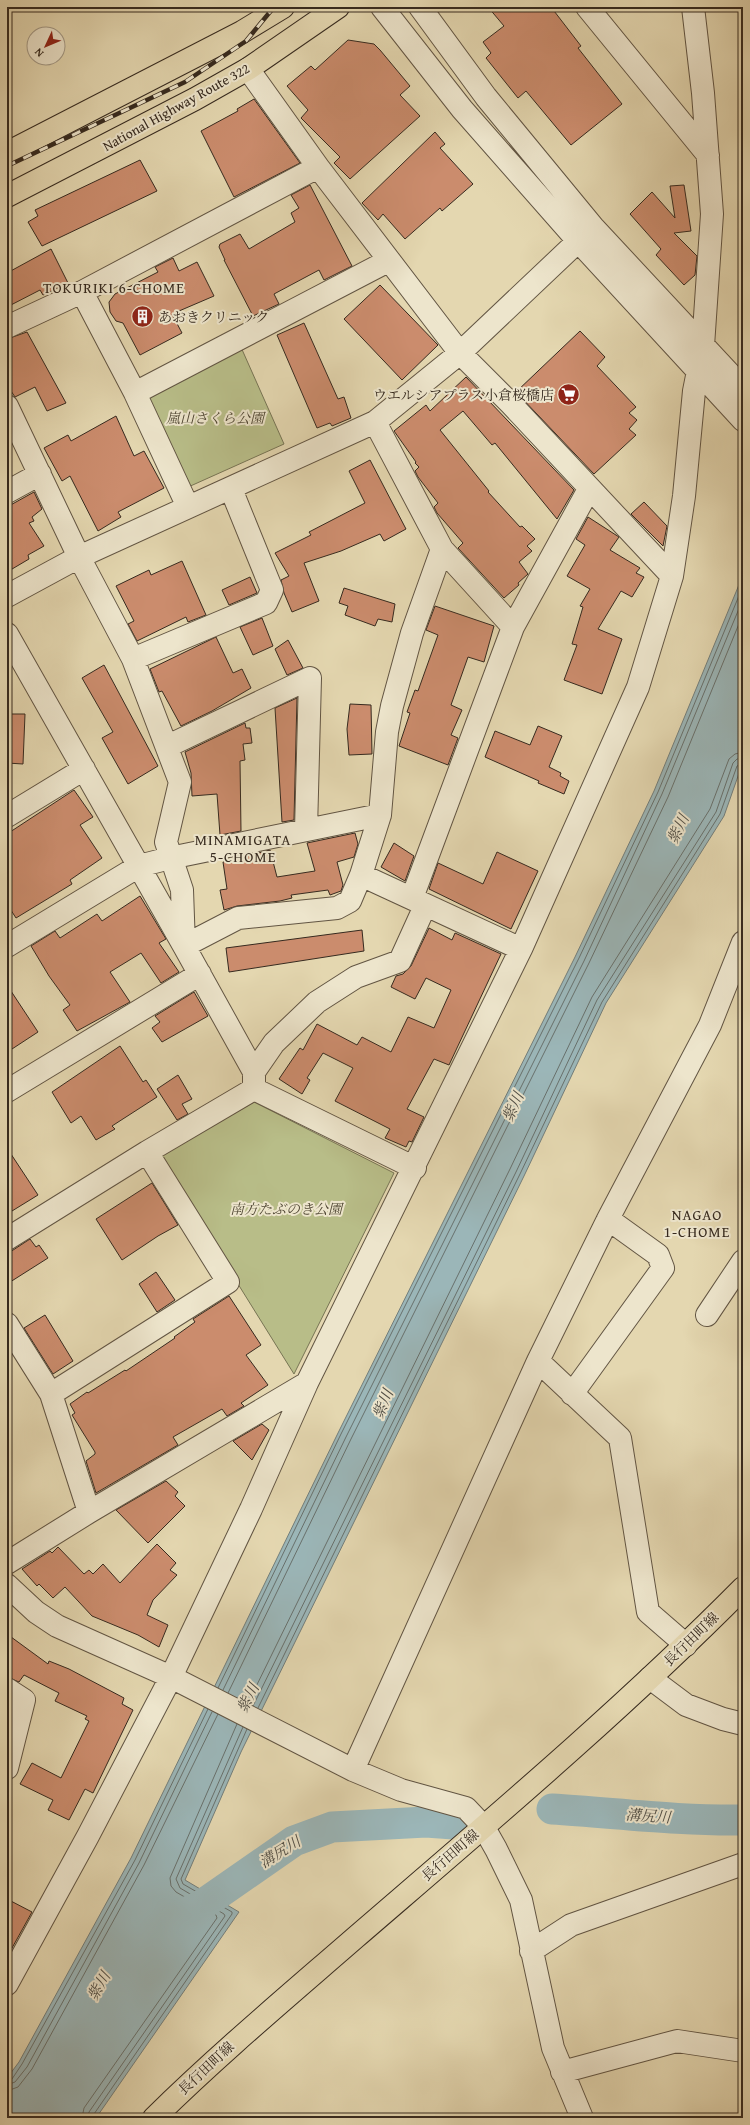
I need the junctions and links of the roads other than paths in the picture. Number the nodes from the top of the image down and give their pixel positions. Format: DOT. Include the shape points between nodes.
graph roads {
  1 [pos="283,7"];
  2 [pos="338,7"];
  3 [pos="382,7"];
  4 [pos="420,7"];
  5 [pos="587,7"];
  6 [pos="693,7"];
  7 [pos="248,69"];
  8 [pos="7,153"];
  9 [pos="708,155"];
  10 [pos="318,167"];
  11 [pos="7,196"];
  12 [pos="586,234"];
  13 [pos="388,261"];
  14 [pos="82,292"];
  15 [pos="7,327"];
  16 [pos="703,346"];
  17 [pos="460,353"];
  18 [pos="697,373"];
  19 [pos="742,387"];
  20 [pos="134,393"];
  21 [pos="8,408"];
  22 [pos="743,420"];
  23 [pos="376,422"];
  24 [pos="40,474"];
  25 [pos="231,489"];
  26 [pos="588,489"];
  27 [pos="7,492"];
  28 [pos="188,507"];
  29 [pos="442,549"];
  30 [pos="79,557"];
  31 [pos="672,576"];
  32 [pos="7,596"];
  33 [pos="513,628"];
  34 [pos="7,634"];
  35 [pos="133,659"];
  36 [pos="168,746"];
  37 [pos="84,769"];
  38 [pos="380,815"];
  39 [pos="7,816"];
  40 [pos="306,830"];
  41 [pos="170,858"];
  42 [pos="139,866"];
  43 [pos="361,875"];
  44 [pos="418,902"];
  45 [pos="743,942"];
  46 [pos="7,946"];
  47 [pos="184,946"];
  48 [pos="522,949"];
  49 [pos="200,974"];
  50 [pos="254,1080"];
  51 [pos="7,1091"];
  52 [pos="147,1152"];
  53 [pos="414,1168"];
  54 [pos="608,1219"];
  55 [pos="7,1239"];
  56 [pos="741,1269"];
  57 [pos="707,1315"];
  58 [pos="7,1324"];
  59 [pos="538,1361"];
  60 [pos="307,1383"];
  61 [pos="51,1394"];
  62 [pos="572,1394"];
  63 [pos="89,1512"];
  64 [pos="7,1563"];
  65 [pos="7,1585"];
  66 [pos="743,1588"];
  67 [pos="686,1645"];
  68 [pos="171,1677"];
  69 [pos="650,1678"];
  70 [pos="7,1689"];
  71 [pos="743,1724"];
  72 [pos="346,1766"];
  73 [pos="7,1768"];
  74 [pos="483,1826"];
  75 [pos="743,1864"];
  76 [pos="531,1951"];
  77 [pos="7,1984"];
  78 [pos="743,2051"];
  79 [pos="562,2072"];
  80 [pos="154,2118"];
  81 [pos="582,2118"];
  1 -- 8 [label="main road" via="242,32"];
  2 -- 7 [label="main road, National Highway Route 322"];
  3 -- 12 [label="street" via="462,109"];
  4 -- 12 [label="street"];
  5 -- 9 [label="street"];
  6 -- 9 [label="street"];
  7 -- 10 [label="street"];
  7 -- 11 [label="main road, National Highway Route 322" via="188,103"];
  9 -- 16 [label="street" via="712,214"];
  10 -- 13 [label="street"];
  10 -- 14 [label="street"];
  12 -- 16 [label="street"];
  12 -- 17 [label="street"];
  12 -- 18 [label="street"];
  13 -- 17 [label="street"];
  13 -- 20 [label="street"];
  14 -- 15 [label="street"];
  14 -- 20 [label="street"];
  16 -- 18 [label="street"];
  16 -- 19 [label="street"];
  17 -- 23 [label="street"];
  17 -- 26 [label="street" via="511,404"];
  18 -- 22 [label="street"];
  18 -- 31 [label="street" via="684,496"];
  20 -- 28 [label="street"];
  21 -- 24 [label="street"];
  23 -- 25 [label="street"];
  23 -- 29 [label="street"];
  24 -- 27 [label="street"];
  24 -- 30 [label="street"];
  25 -- 28 [label="street"];
  25 -- 35 [label="street" via="272,590 266,603"];
  26 -- 31 [label="street"];
  26 -- 33 [label="street"];
  28 -- 30 [label="street"];
  29 -- 33 [label="street"];
  29 -- 38 [label="street" via="412,633 392,706 387,732"];
  30 -- 32 [label="street"];
  30 -- 35 [label="street"];
  31 -- 48 [label="street" via="638,687"];
  33 -- 44 [label="street"];
  34 -- 37 [label="street"];
  35 -- 36 [label="street"];
  36 -- 40 [label="street" via="310,678"];
  36 -- 41 [label="street" via="180,782 166,842"];
  37 -- 39 [label="street"];
  37 -- 42 [label="street"];
  38 -- 40 [label="street"];
  38 -- 43 [label="street"];
  40 -- 41 [label="street"];
  41 -- 42 [label="street"];
  41 -- 47 [label="street" via="182,890"];
  42 -- 46 [label="street"];
  42 -- 47 [label="street"];
  43 -- 44 [label="street"];
  43 -- 47 [label="street" via="350,901 337,908 238,918"];
  44 -- 48 [label="street"];
  44 -- 50 [label="street" via="400,961 356,977 317,1002 274,1043"];
  45 -- 54 [label="street" via="710,1025"];
  47 -- 49 [label="street"];
  48 -- 53 [label="street"];
  49 -- 50 [label="street"];
  49 -- 51 [label="street"];
  50 -- 52 [label="street"];
  50 -- 53 [label="street"];
  52 -- 55 [label="street"];
  52 -- 61 [label="street" via="228,1282"];
  53 -- 60 [label="street"];
  54 -- 59 [label="street"];
  54 -- 62 [label="street" via="658,1255 663,1268"];
  56 -- 57 [label="street"];
  58 -- 61 [label="street"];
  59 -- 62 [label="street"];
  59 -- 72 [label="street"];
  60 -- 63 [label="street"];
  60 -- 68 [label="street" via="251,1509"];
  61 -- 63 [label="street"];
  62 -- 67 [label="street" via="620,1438 648,1612"];
  63 -- 64 [label="street"];
  65 -- 68 [label="street" via="36,1612 57,1626"];
  66 -- 67 [label="main road, 長行田町線"];
  67 -- 69 [label="main road, 長行田町線"];
  68 -- 72 [label="street"];
  68 -- 77 [label="street"];
  69 -- 71 [label="street" via="686,1705"];
  69 -- 74 [label="main road, 長行田町線"];
  70 -- 73 [label="street" via="24,1700"];
  72 -- 74 [label="street" via="401,1790 466,1808"];
  74 -- 76 [label="street" via="521,1900"];
  74 -- 80 [label="main road, 長行田町線" via="205,2068"];
  75 -- 76 [label="street" via="571,1925"];
  76 -- 79 [label="street" via="553,2048"];
  78 -- 79 [label="street" via="676,2041"];
  79 -- 81 [label="street"];
}
